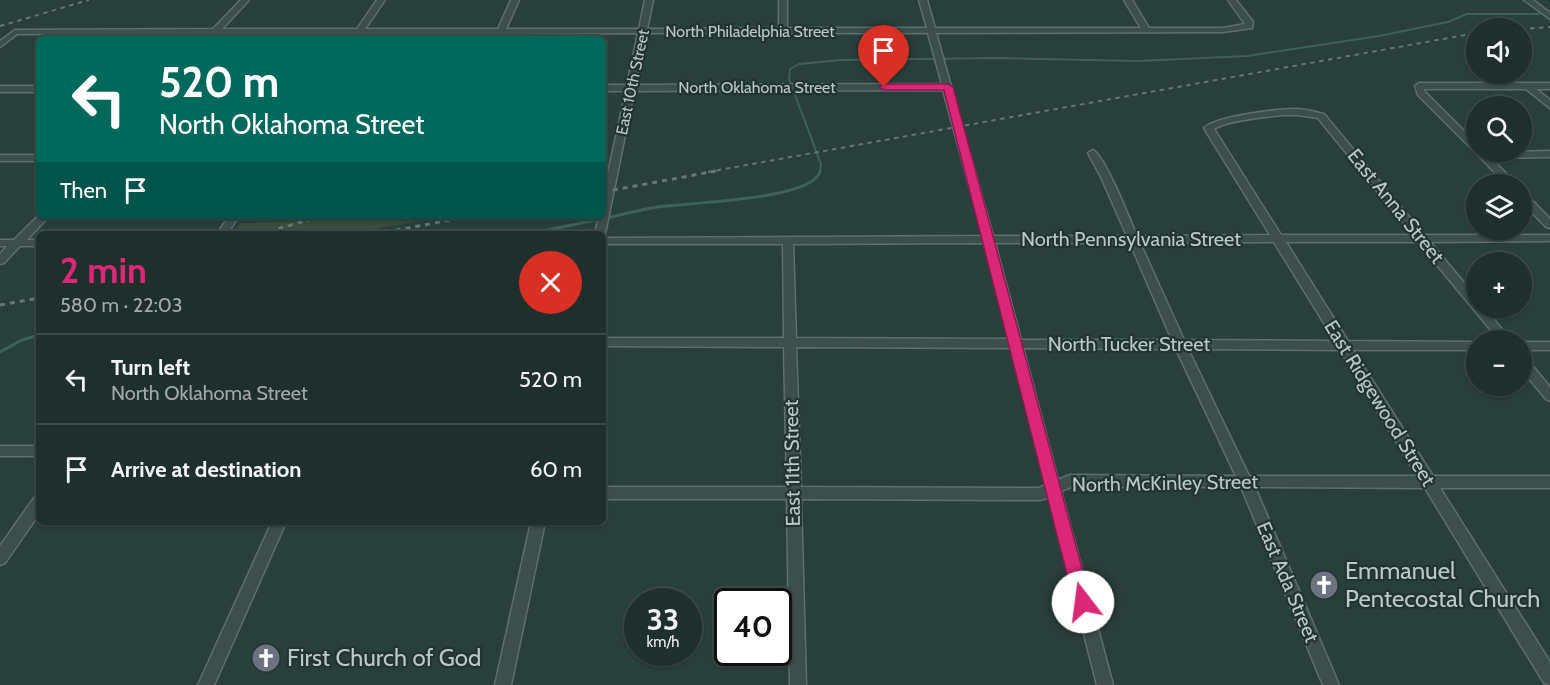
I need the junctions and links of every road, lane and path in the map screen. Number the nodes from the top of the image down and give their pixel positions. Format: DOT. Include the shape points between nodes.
graph roads {
  1 [pos="245,0"];
  2 [pos="381,0"];
  3 [pos="515,0"];
  4 [pos="649,0"];
  5 [pos="783,0"];
  6 [pos="923,0"];
  7 [pos="1128,0"];
  8 [pos="1232,0"];
  9 [pos="1528,0"];
  10 [pos="1550,17"];
  11 [pos="932,30"];
  12 [pos="1146,30"];
  13 [pos="643,31"];
  14 [pos="783,31"];
  15 [pos="215,32"];
  16 [pos="357,35"];
  17 [pos="499,35"];
  18 [pos="211,36"];
  19 [pos="0,45"];
  20 [pos="1528,86"];
  21 [pos="1550,86"];
  22 [pos="948,87"];
  23 [pos="606,88"];
  24 [pos="631,88"];
  25 [pos="0,89"];
  26 [pos="36,89"];
  27 [pos="1550,105"];
  28 [pos="1311,112"];
  29 [pos="1466,138"];
  30 [pos="1093,153"];
  31 [pos="1532,153"];
  32 [pos="1550,154"];
  33 [pos="606,157"];
  34 [pos="616,157"];
  35 [pos="0,158"];
  36 [pos="36,158"];
  37 [pos="1489,162"];
  38 [pos="1501,174"];
  39 [pos="1532,206"];
  40 [pos="606,207"];
  41 [pos="41,219"];
  42 [pos="1550,225"];
  43 [pos="606,235"];
  44 [pos="1420,237"];
  45 [pos="1134,238"];
  46 [pos="1279,238"];
  47 [pos="1550,238"];
  48 [pos="788,240"];
  49 [pos="989,240"];
  50 [pos="0,243"];
  51 [pos="18,243"];
  52 [pos="36,243"];
  53 [pos="0,260"];
  54 [pos="1466,293"];
  55 [pos="1487,318"];
  56 [pos="1497,330"];
  57 [pos="789,341"];
  58 [pos="606,342"];
  59 [pos="1015,343"];
  60 [pos="1180,344"];
  61 [pos="1343,345"];
  62 [pos="1466,346"];
  63 [pos="1532,346"];
  64 [pos="1550,346"];
  65 [pos="1532,374"];
  66 [pos="1550,396"];
  67 [pos="0,451"];
  68 [pos="36,452"];
  69 [pos="1245,481"];
  70 [pos="1430,482"];
  71 [pos="1550,483"];
  72 [pos="1053,489"];
  73 [pos="606,494"];
  74 [pos="793,494"];
  75 [pos="36,506"];
  76 [pos="278,525"];
  77 [pos="537,525"];
  78 [pos="0,558"];
  79 [pos="1550,677"];
  80 [pos="206,685"];
  81 [pos="503,685"];
  82 [pos="798,685"];
  83 [pos="1105,685"];
  84 [pos="1331,685"];
  1 -- 15 [label="street"];
  2 -- 16 [label="street"];
  3 -- 17 [label="street"];
  4 -- 13 [label="street, East 10th Street"];
  5 -- 14 [label="street"];
  6 -- 11 [label="street"];
  7 -- 12 [label="street"];
  8 -- 12 [label="street, North Philadelphia Street" via="1249,26"];
  9 -- 10 [label="street"];
  11 -- 12 [label="street, North Philadelphia Street"];
  11 -- 14 [label="street, North Philadelphia Street"];
  11 -- 22 [label="street"];
  13 -- 14 [label="street, North Philadelphia Street"];
  13 -- 17 [label="street, North Philadelphia Street"];
  13 -- 24 [label="street, East 10th Street"];
  15 -- 16 [label="street, North Philadelphia Street"];
  15 -- 18 [label="street"];
  15 -- 19 [label="street, North Philadelphia Street" via="15,32"];
  16 -- 17 [label="street, North Philadelphia Street"];
  20 -- 21 [label="street"];
  20 -- 27 [label="street"];
  20 -- 29 [label="street" via="1419,88"];
  22 -- 24 [label="street, North Oklahoma Street"];
  22 -- 49 [label="street"];
  23 -- 24 [label="street, North Oklahoma Street"];
  24 -- 34 [label="street, East 10th Street"];
  25 -- 26 [label="street"];
  28 -- 44 [label="street, East Anna Street" via="1328,121"];
  28 -- 46 [label="street, East Ridgewood Street" via="1214,124 1209,128"];
  30 -- 45 [label="street, East Ada Street"];
  31 -- 32 [label="street"];
  33 -- 34 [label="street"];
  34 -- 40 [label="street, East 10th Street"];
  35 -- 36 [label="street"];
  37 -- 38 [label="street"];
  39 -- 42 [label="street"];
  41 -- 51 [label="street"];
  43 -- 48 [label="street, North Pennsylvania Street"];
  44 -- 46 [label="street, North Pennsylvania Street"];
  44 -- 47 [label="street, North Pennsylvania Street"];
  44 -- 54 [label="street, East Anna Street"];
  45 -- 46 [label="street, North Pennsylvania Street"];
  45 -- 49 [label="street, North Pennsylvania Street"];
  45 -- 60 [label="street, East Ada Street"];
  46 -- 61 [label="street, East Ridgewood Street"];
  48 -- 49 [label="street, North Pennsylvania Street"];
  48 -- 57 [label="street, East 11th Street"];
  49 -- 59 [label="street"];
  50 -- 51 [label="street"];
  51 -- 52 [label="street"];
  51 -- 53 [label="street"];
  55 -- 56 [label="street, East Anna Street"];
  57 -- 58 [label="street, North Tucker Street"];
  57 -- 59 [label="street, North Tucker Street"];
  57 -- 74 [label="street, East 11th Street"];
  59 -- 60 [label="street, North Tucker Street"];
  59 -- 72 [label="street"];
  60 -- 61 [label="street, North Tucker Street"];
  60 -- 69 [label="street, East Ada Street"];
  61 -- 62 [label="street, North Tucker Street"];
  61 -- 70 [label="street, East Ridgewood Street"];
  63 -- 64 [label="street"];
  65 -- 66 [label="street"];
  67 -- 68 [label="street"];
  69 -- 70 [label="street, North McKinley Street"];
  69 -- 72 [label="street, North McKinley Street" via="1070,481"];
  69 -- 84 [label="street, East Ada Street"];
  70 -- 71 [label="street, North McKinley Street"];
  70 -- 79 [label="street, East Ridgewood Street"];
  72 -- 74 [label="street, North McKinley Street" via="1040,494"];
  72 -- 83 [label="street"];
  73 -- 74 [label="street, North McKinley Street"];
  74 -- 82 [label="street, East 11th Street"];
  75 -- 78 [label="street"];
  76 -- 80 [label="street"];
  77 -- 81 [label="street"];
}
